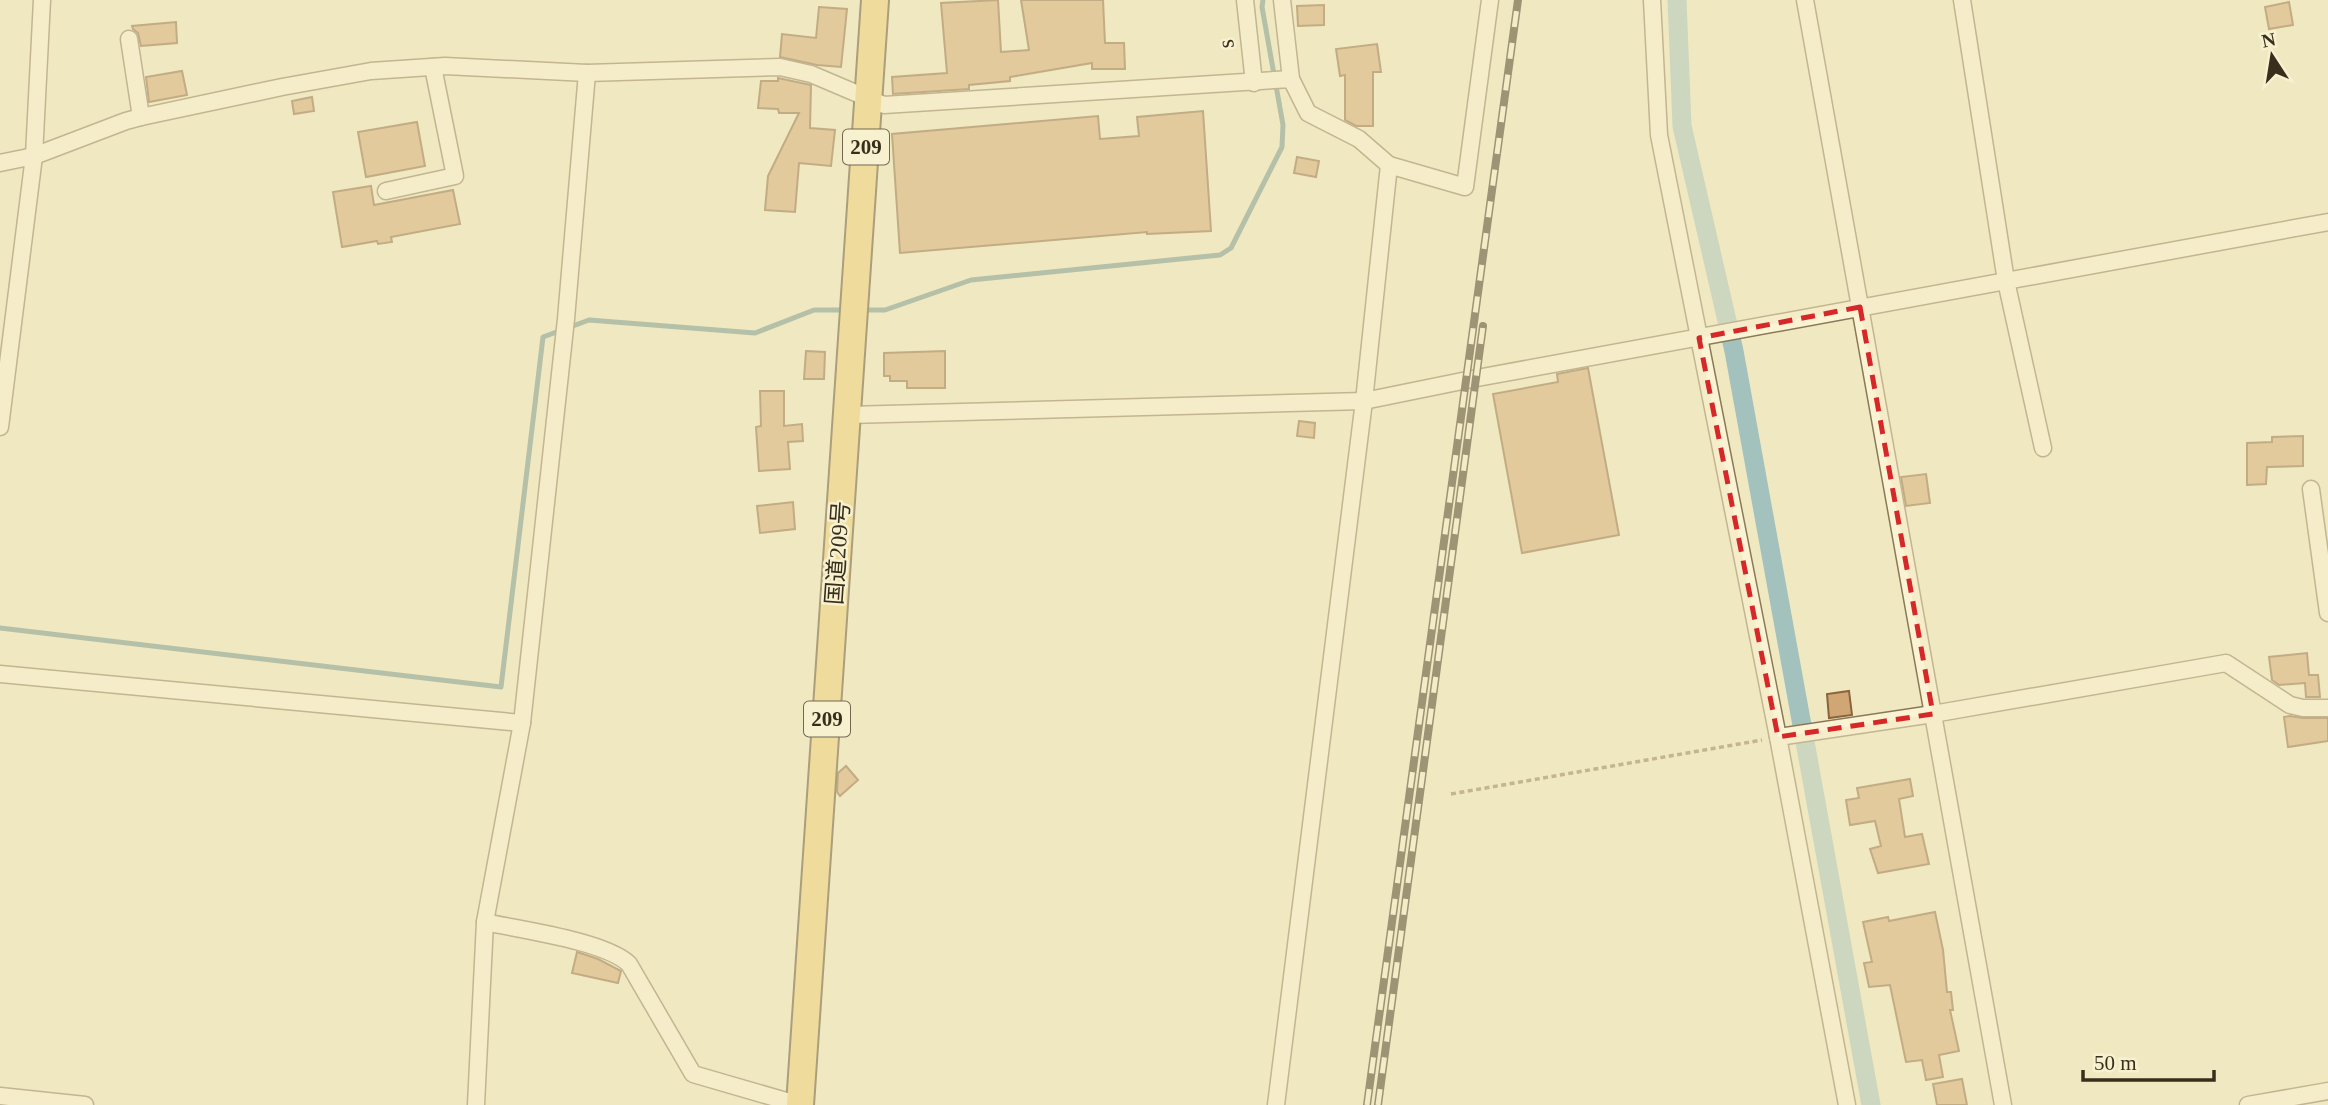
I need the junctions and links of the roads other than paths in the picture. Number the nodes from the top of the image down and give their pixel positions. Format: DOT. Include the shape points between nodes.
graph roads {
  1 [pos="42,0"];
  2 [pos="876,0"];
  3 [pos="1245,0"];
  4 [pos="1282,0"];
  5 [pos="1490,0"];
  6 [pos="1652,0"];
  7 [pos="1805,0"];
  8 [pos="1962,0"];
  9 [pos="129,40"];
  10 [pos="433,67"];
  11 [pos="587,73"];
  12 [pos="1287,80"];
  13 [pos="1259,83"];
  14 [pos="869,100"];
  15 [pos="141,117"];
  16 [pos="26,158"];
  17 [pos="0,163"];
  18 [pos="1389,165"];
  19 [pos="386,191"];
  20 [pos="2328,222"];
  21 [pos="2006,281"];
  22 [pos="1860,307"];
  23 [pos="1699,338"];
  24 [pos="1364,401"];
  25 [pos="848,415"];
  26 [pos="0,427"];
  27 [pos="2043,448"];
  28 [pos="2311,489"];
  29 [pos="2328,612"];
  30 [pos="0,674"];
  31 [pos="2328,708"];
  32 [pos="1933,714"];
  33 [pos="522,723"];
  34 [pos="1778,737"];
  35 [pos="485,922"];
  36 [pos="2328,1091"];
  37 [pos="0,1096"];
  38 [pos="85,1105"];
  39 [pos="476,1105"];
  40 [pos="800,1105"];
  41 [pos="1276,1105"];
  42 [pos="1847,1105"];
  43 [pos="2003,1105"];
  44 [pos="2248,1105"];
  1 -- 16 [label="street"];
  2 -- 14 [label="highway, 国道209号 / 209"];
  3 -- 13 [label="street, s"];
  4 -- 12 [label="street"];
  5 -- 18 [label="street" via="1465,187"];
  6 -- 23 [label="street" via="1659,135"];
  7 -- 22 [label="street"];
  8 -- 21 [label="street"];
  9 -- 15 [label="street"];
  10 -- 11 [label="street"];
  10 -- 15 [label="street" via="371,71"];
  10 -- 19 [label="street" via="455,176"];
  11 -- 14 [label="street" via="780,67 811,74"];
  11 -- 33 [label="street"];
  12 -- 13 [label="street"];
  12 -- 18 [label="street" via="1308,113 1359,139"];
  13 -- 14 [label="street" via="884,105"];
  14 -- 25 [label="highway, 国道209号 / 209"];
  15 -- 16 [label="street"];
  16 -- 17 [label="street"];
  16 -- 26 [label="street"];
  18 -- 24 [label="street"];
  20 -- 21 [label="street"];
  21 -- 22 [label="street"];
  21 -- 27 [label="street"];
  22 -- 23 [label="street"];
  22 -- 32 [label="street"];
  23 -- 24 [label="street"];
  23 -- 34 [label="street"];
  24 -- 25 [label="street"];
  24 -- 41 [label="street"];
  25 -- 40 [label="highway, 国道209号 / 209"];
  28 -- 29 [label="street"];
  30 -- 33 [label="street"];
  31 -- 32 [label="street" via="2290,705 2226,663"];
  32 -- 34 [label="street"];
  32 -- 43 [label="street"];
  33 -- 35 [label="street"];
  34 -- 42 [label="street"];
  35 -- 39 [label="street"];
  35 -- 40 [label="street" via="599,947 623,959 693,1074"];
  36 -- 44 [label="street"];
  37 -- 38 [label="street"];
}
